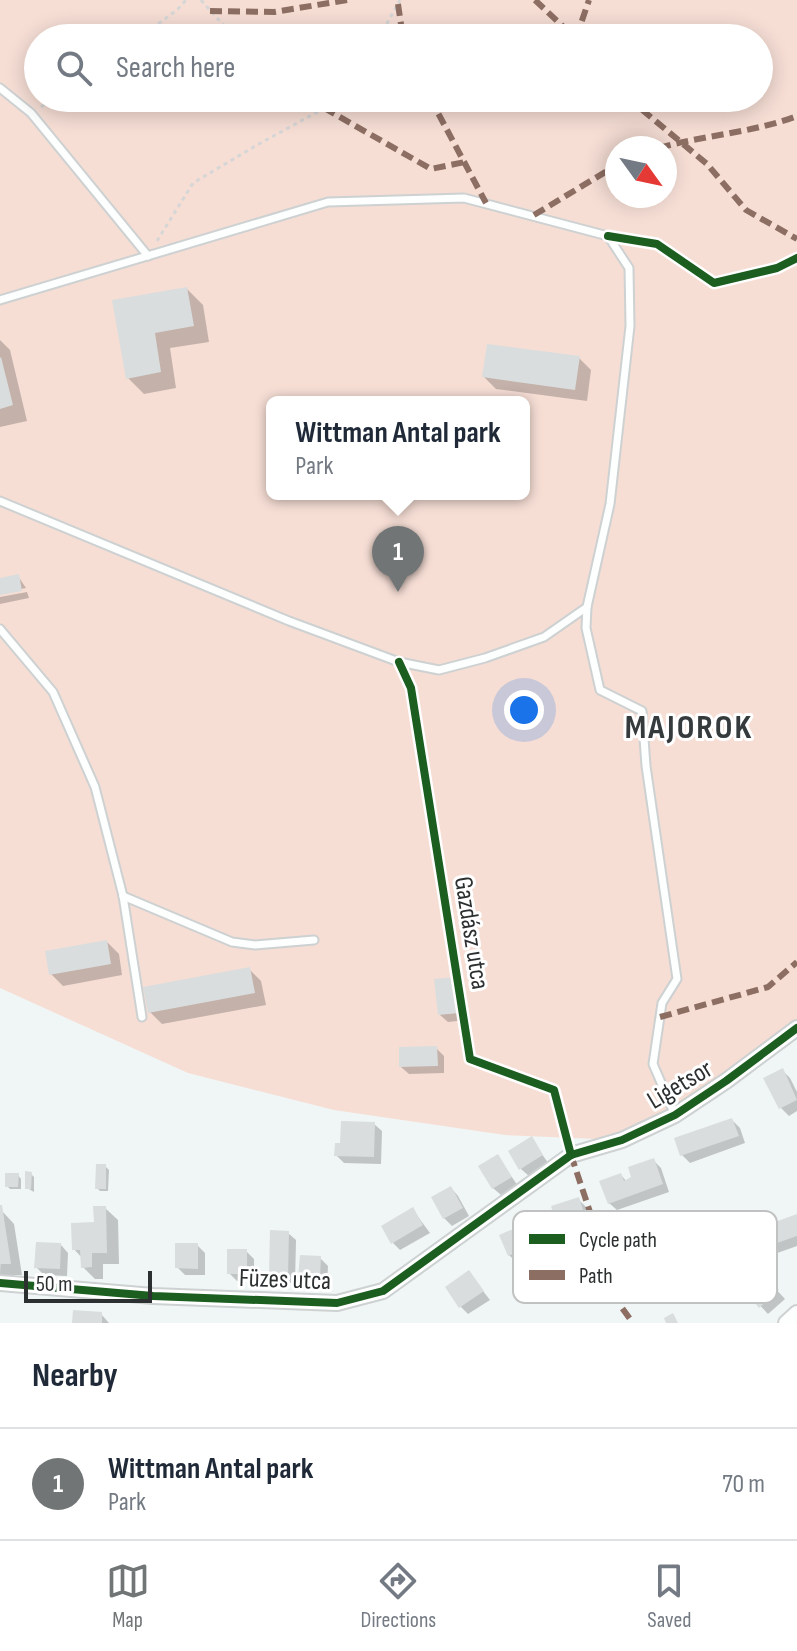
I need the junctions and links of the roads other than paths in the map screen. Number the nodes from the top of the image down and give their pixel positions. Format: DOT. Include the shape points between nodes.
graph roads {
  1 [pos="0,88"];
  2 [pos="24,107"];
  3 [pos="30,112"];
  4 [pos="148,256"];
  5 [pos="0,300"];
  6 [pos="0,501"];
  7 [pos="587,607"];
  8 [pos="0,629"];
  9 [pos="123,896"];
  10 [pos="314,940"];
  11 [pos="142,1017"];
  12 [pos="797,1028"];
  13 [pos="675,1115"];
  14 [pos="571,1155"];
  15 [pos="0,1283"];
  16 [pos="797,1313"];
  17 [pos="786,1323"];
  1 -- 2 [label="lane"];
  3 -- 4 [label="lane"];
  4 -- 5 [label="lane"];
  4 -- 7 [label="lane" via="328,202 464,198 608,236 629,268 630,326 610,504"];
  6 -- 7 [label="lane" via="275,615 399,662 439,670 544,637"];
  7 -- 13 [label="lane" via="586,628 600,690 642,711 677,979 662,1003 653,1064"];
  8 -- 9 [label="lane" via="53,692 95,787"];
  9 -- 10 [label="lane" via="232,942"];
  9 -- 11 [label="lane"];
  12 -- 13 [label="street, Ligetsor"];
  13 -- 14 [label="street, Ligetsor" via="622,1140"];
  14 -- 15 [label="street, Füzes utca" via="383,1291 337,1303"];
  16 -- 17 [label="street"];
}
